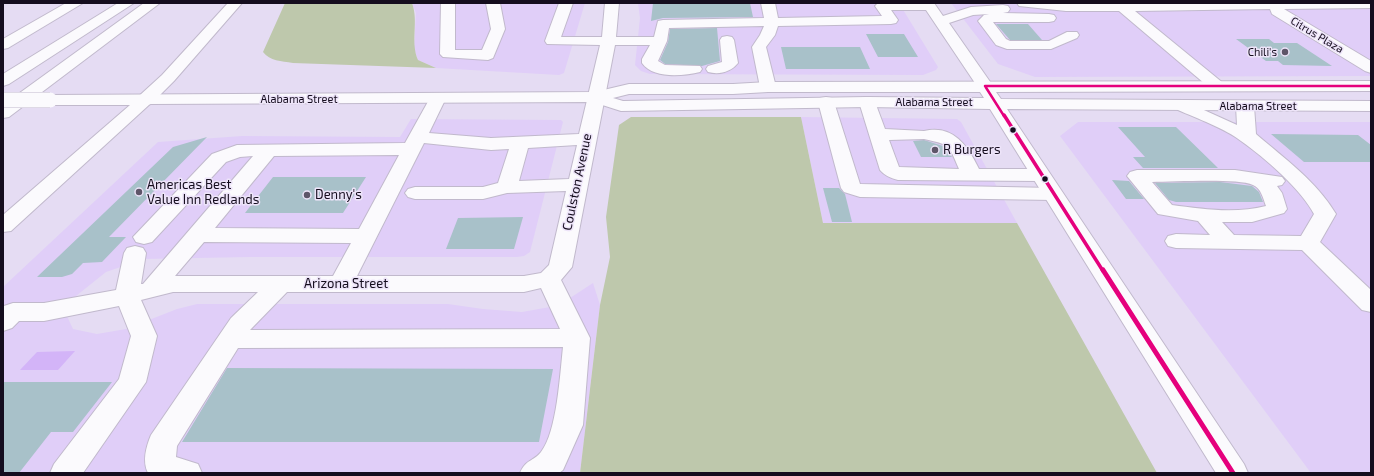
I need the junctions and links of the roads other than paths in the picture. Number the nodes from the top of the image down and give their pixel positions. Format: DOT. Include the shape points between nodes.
graph roads {
  1 [pos="76,3"];
  2 [pos="127,3"];
  3 [pos="153,3"];
  4 [pos="235,3"];
  5 [pos="448,3"];
  6 [pos="493,3"];
  7 [pos="566,3"];
  8 [pos="612,3"];
  9 [pos="768,3"];
  10 [pos="1024,3"];
  11 [pos="881,4"];
  12 [pos="929,4"];
  13 [pos="1276,4"];
  14 [pos="1371,4"];
  15 [pos="1039,6"];
  16 [pos="1122,7"];
  17 [pos="1050,18"];
  18 [pos="940,21"];
  19 [pos="772,23"];
  20 [pos="1072,35"];
  21 [pos="727,40"];
  22 [pos="660,41"];
  23 [pos="608,42"];
  24 [pos="3,45"];
  25 [pos="1371,56"];
  26 [pos="1371,68"];
  27 [pos="694,69"];
  28 [pos="714,69"];
  29 [pos="3,81"];
  30 [pos="984,86"];
  31 [pos="1217,86"];
  32 [pos="1371,86"];
  33 [pos="768,87"];
  34 [pos="595,97"];
  35 [pos="438,98"];
  36 [pos="3,100"];
  37 [pos="145,100"];
  38 [pos="826,102"];
  39 [pos="866,102"];
  40 [pos="994,103"];
  41 [pos="1184,106"];
  42 [pos="1245,106"];
  43 [pos="1371,106"];
  44 [pos="3,113"];
  45 [pos="878,134"];
  46 [pos="1247,136"];
  47 [pos="586,139"];
  48 [pos="520,142"];
  49 [pos="415,143"];
  50 [pos="268,151"];
  51 [pos="972,175"];
  52 [pos="1260,180"];
  53 [pos="1300,181"];
  54 [pos="577,185"];
  55 [pos="1047,185"];
  56 [pos="507,187"];
  57 [pos="415,193"];
  58 [pos="1205,216"];
  59 [pos="3,226"];
  60 [pos="198,235"];
  61 [pos="366,236"];
  62 [pos="1176,241"];
  63 [pos="1227,241"];
  64 [pos="1308,243"];
  65 [pos="554,273"];
  66 [pos="281,284"];
  67 [pos="341,284"];
  68 [pos="139,293"];
  69 [pos="1371,304"];
  70 [pos="3,322"];
  71 [pos="577,338"];
  72 [pos="230,339"];
  73 [pos="65,473"];
  74 [pos="187,473"];
  75 [pos="535,473"];
  76 [pos="1233,473"];
  1 -- 24 [label="main road"];
  2 -- 29 [label="main road"];
  3 -- 44 [label="main road"];
  4 -- 37 [label="main road"];
  5 -- 6 [label="main road" via="448,54 488,55 498,29"];
  7 -- 23 [label="main road" via="552,41"];
  8 -- 23 [label="main road, Coulston Avenue"];
  9 -- 19 [label="main road"];
  10 -- 15 [label="main road"];
  11 -- 12 [label="main road"];
  11 -- 19 [label="main road" via="891,20"];
  12 -- 18 [label="main road"];
  13 -- 14 [label="main road"];
  13 -- 16 [label="main road"];
  13 -- 25 [label="main road, Citrus Plaza" via="1296,11"];
  13 -- 26 [label="main road, Citrus Plaza" via="1277,11"];
  15 -- 16 [label="main road"];
  15 -- 18 [label="main road" via="977,10"];
  16 -- 31 [label="main road"];
  17 -- 20 [label="main road" via="996,17 985,21 1001,42 1007,45 1051,45"];
  18 -- 30 [label="main road"];
  19 -- 22 [label="main road" via="662,24"];
  19 -- 33 [label="main road" via="770,32 759,47"];
  21 -- 28 [label="main road" via="730,63 726,68"];
  22 -- 23 [label="main road"];
  22 -- 27 [label="main road" via="650,60 653,67 661,70"];
  23 -- 34 [label="main road, Coulston Avenue"];
  30 -- 31 [label="main road, Alabama Street"];
  30 -- 33 [label="main road, Alabama Street"];
  30 -- 40 [label="main road"];
  31 -- 32 [label="main road, Alabama Street"];
  33 -- 34 [label="main road, Alabama Street" via="629,89"];
  34 -- 35 [label="main road, Alabama Street"];
  34 -- 38 [label="main road, Alabama Street" via="621,106"];
  34 -- 47 [label="main road, Coulston Avenue"];
  35 -- 37 [label="main road, Alabama Street"];
  35 -- 49 [label="main road"];
  36 -- 37 [label="main road, Alabama Street, bridge"];
  37 -- 59 [label="main road"];
  38 -- 39 [label="main road, Alabama Street"];
  38 -- 55 [label="main road" via="851,188 860,191"];
  39 -- 40 [label="main road, Alabama Street"];
  39 -- 45 [label="main road"];
  40 -- 41 [label="main road, Alabama Street"];
  40 -- 55 [label="main road"];
  41 -- 42 [label="main road, Alabama Street"];
  41 -- 46 [label="main road"];
  42 -- 43 [label="main road, Alabama Street"];
  42 -- 46 [label="main road"];
  45 -- 51 [label="main road" via="942,135 953,140"];
  45 -- 51 [label="main road" via="890,170 898,174"];
  46 -- 53 [label="main road"];
  47 -- 48 [label="main road"];
  47 -- 54 [label="main road, Coulston Avenue"];
  48 -- 49 [label="main road"];
  48 -- 56 [label="main road"];
  49 -- 50 [label="main road"];
  49 -- 61 [label="main road"];
  50 -- 60 [label="main road"];
  50 -- 68 [label="main road" via="237,151 219,158 139,245"];
  51 -- 55 [label="main road"];
  52 -- 53 [label="main road"];
  52 -- 58 [label="main road" via="1272,193 1277,209 1252,216"];
  52 -- 58 [label="main road" via="1235,176 1137,176 1165,210"];
  53 -- 64 [label="main road" via="1317,200 1325,214"];
  54 -- 56 [label="main road"];
  54 -- 65 [label="main road, Coulston Avenue"];
  55 -- 76 [label="main road"];
  56 -- 57 [label="main road" via="483,193"];
  58 -- 63 [label="main road"];
  60 -- 61 [label="main road"];
  60 -- 68 [label="main road"];
  61 -- 67 [label="main road"];
  62 -- 63 [label="main road"];
  63 -- 64 [label="main road"];
  64 -- 69 [label="main road"];
  65 -- 67 [label="main road, Arizona Street" via="524,284"];
  65 -- 71 [label="main road"];
  66 -- 67 [label="main road, Arizona Street"];
  66 -- 68 [label="main road, Arizona Street" via="173,284"];
  66 -- 72 [label="main road" via="240,324"];
  68 -- 70 [label="main road, Arizona Street" via="44,312 13,312"];
  68 -- 73 [label="main road" via="144,336 132,382"];
  71 -- 72 [label="main road"];
  71 -- 75 [label="main road" via="568,425 552,461"];
  72 -- 74 [label="main road" via="162,444 160,466"];
}
